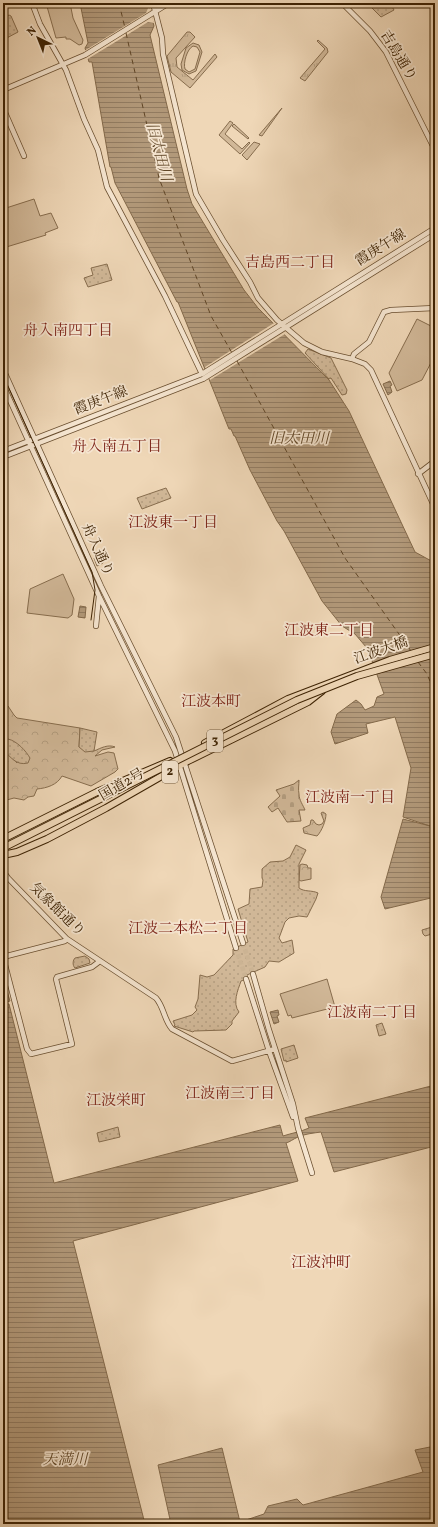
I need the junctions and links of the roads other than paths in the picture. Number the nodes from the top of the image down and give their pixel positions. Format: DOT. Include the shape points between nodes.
graph roads {
  1 [pos="32,3"];
  2 [pos="153,3"];
  3 [pos="169,3"];
  4 [pos="342,3"];
  5 [pos="153,13"];
  6 [pos="63,65"];
  7 [pos="3,90"];
  8 [pos="3,108"];
  9 [pos="435,150"];
  10 [pos="24,156"];
  11 [pos="435,228"];
  12 [pos="435,234"];
  13 [pos="435,308"];
  14 [pos="279,325"];
  15 [pos="284,330"];
  16 [pos="352,359"];
  17 [pos="3,369"];
  18 [pos="205,374"];
  19 [pos="3,385"];
  20 [pos="35,438"];
  21 [pos="28,440"];
  22 [pos="37,444"];
  23 [pos="31,446"];
  24 [pos="3,451"];
  25 [pos="3,457"];
  26 [pos="435,461"];
  27 [pos="418,474"];
  28 [pos="435,508"];
  29 [pos="99,596"];
  30 [pos="96,626"];
  31 [pos="435,647"];
  32 [pos="435,654"];
  33 [pos="334,680"];
  34 [pos="180,757"];
  35 [pos="182,765"];
  36 [pos="3,839"];
  37 [pos="3,848"];
  38 [pos="3,855"];
  39 [pos="3,871"];
  40 [pos="67,939"];
  41 [pos="243,944"];
  42 [pos="236,948"];
  43 [pos="3,957"];
  44 [pos="100,961"];
  45 [pos="253,974"];
  46 [pos="246,979"];
  47 [pos="275,1049"];
  48 [pos="269,1051"];
  49 [pos="299,1132"];
  50 [pos="312,1173"];
  1 -- 6 [label="street" via="40,24"];
  2 -- 5 [label="street"];
  3 -- 5 [label="street"];
  4 -- 9 [label="street, 吉島通り" via="370,31 386,52"];
  5 -- 6 [label="street" via="85,55"];
  5 -- 14 [label="street" via="196,194 258,298"];
  6 -- 7 [label="street"];
  6 -- 18 [label="street" via="98,150 107,187"];
  8 -- 10 [label="street"];
  11 -- 14 [label="street, 霞庚午線"];
  12 -- 15 [label="street"];
  13 -- 16 [label="street" via="384,312 369,342 354,354"];
  14 -- 15 [label="street"];
  14 -- 18 [label="street, 霞庚午線"];
  15 -- 16 [label="street" via="313,348"];
  15 -- 18 [label="street"];
  16 -- 27 [label="street" via="365,364 371,370"];
  17 -- 20 [label="street, 舟入通り"];
  18 -- 20 [label="street, 霞庚午線"];
  18 -- 22 [label="street" via="200,381"];
  19 -- 21 [label="street, 舟入通り"];
  20 -- 21 [label="street, 霞庚午線"];
  20 -- 22 [label="street, 舟入通り"];
  21 -- 23 [label="street, 舟入通り"];
  21 -- 24 [label="street, 霞庚午線"];
  22 -- 23 [label="street"];
  22 -- 34 [label="street, 舟入通り" via="101,586 176,738"];
  23 -- 25 [label="street"];
  23 -- 29 [label="street, 舟入通り"];
  26 -- 27 [label="street"];
  27 -- 28 [label="street"];
  29 -- 30 [label="street"];
  29 -- 34 [label="street, 舟入通り"];
  31 -- 33 [label="highway, 江波大橋 / 2"];
  32 -- 37 [label="highway, 3, bridge" via="357,676 297,700"];
  33 -- 34 [label="highway, 国道2号 / 2" via="288,699"];
  33 -- 35 [label="highway, 国道2号 / 2" via="308,702"];
  34 -- 35 [label="street"];
  34 -- 36 [label="highway, 国道2号 / 2" via="97,792"];
  35 -- 38 [label="highway, 国道2号 / 2" via="47,839"];
  35 -- 41 [label="street"];
  35 -- 42 [label="street"];
  39 -- 40 [label="street, 気象館通り"];
  40 -- 43 [label="street"];
  40 -- 44 [label="street, 気象館通り"];
  43 -- 44 [label="street" via="27,1049 31,1054 72,1044 56,979 92,967"];
  44 -- 48 [label="street, 気象館通り" via="156,998 172,1029 225,1058 232,1061"];
  45 -- 47 [label="street"];
  46 -- 48 [label="street"];
  47 -- 48 [label="street, 気象館通り"];
  47 -- 49 [label="street" via="293,1104"];
  48 -- 49 [label="street"];
  49 -- 50 [label="street"];
}
